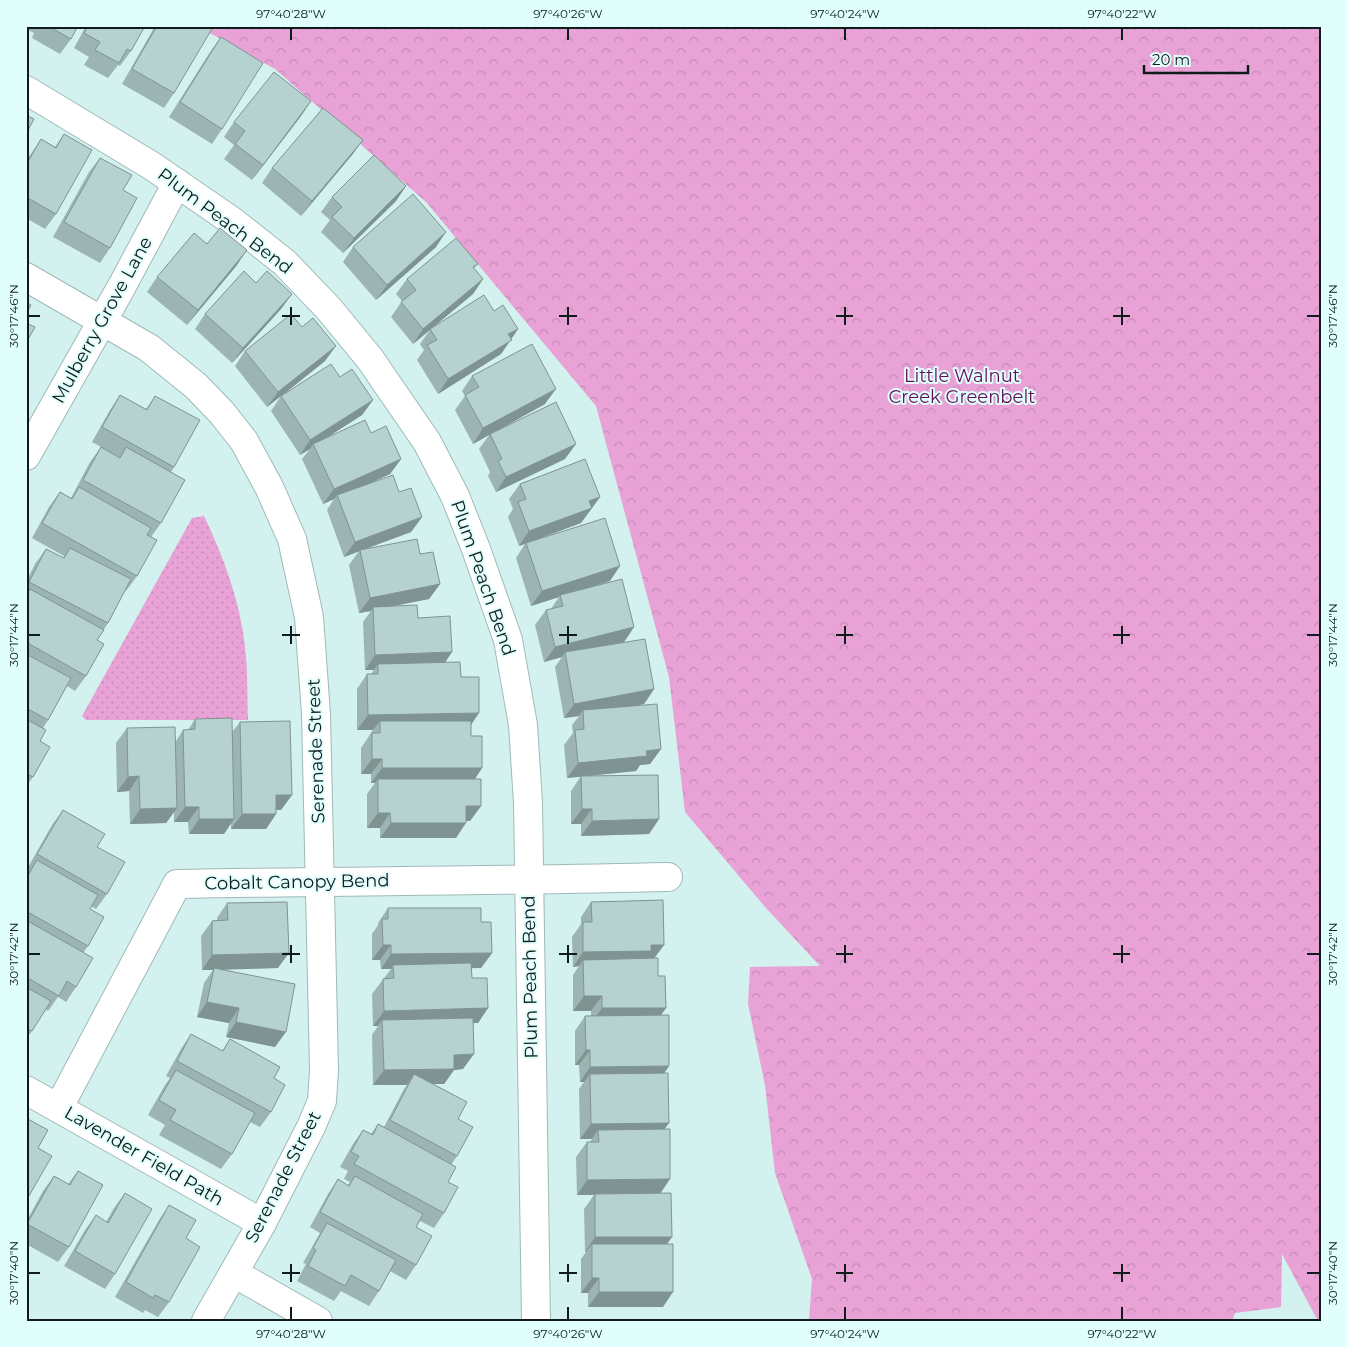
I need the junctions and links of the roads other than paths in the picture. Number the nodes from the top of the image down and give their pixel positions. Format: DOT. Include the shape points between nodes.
graph roads {
  1 [pos="26,90"];
  2 [pos="177,183"];
  3 [pos="26,277"];
  4 [pos="103,321"];
  5 [pos="26,456"];
  6 [pos="668,877"];
  7 [pos="528,880"];
  8 [pos="320,881"];
  9 [pos="26,1090"];
  10 [pos="59,1107"];
  11 [pos="262,1223"];
  12 [pos="234,1272"];
  13 [pos="206,1321"];
  14 [pos="318,1321"];
  15 [pos="536,1321"];
  1 -- 2 [label="street, Plum Peach Bend"];
  2 -- 4 [label="street, Mulberry Grove Lane"];
  2 -- 7 [label="street, Plum Peach Bend" via="285,263 329,309 370,358 422,435 455,496 508,640 523,725"];
  3 -- 4 [label="street, Serenade Street"];
  4 -- 5 [label="street, Mulberry Grove Lane"];
  4 -- 8 [label="street, Serenade Street" via="149,348 196,386 222,413 244,441 269,486 292,539 309,617 316,714"];
  6 -- 7 [label="street, Cobalt Canopy Bend"];
  7 -- 8 [label="street, Cobalt Canopy Bend"];
  7 -- 15 [label="street, Plum Peach Bend"];
  8 -- 10 [label="street, Cobalt Canopy Bend" via="177,884"];
  8 -- 11 [label="street, Serenade Street" via="322,1101"];
  9 -- 10 [label="street, Lavender Field Path"];
  10 -- 11 [label="street, Lavender Field Path"];
  11 -- 12 [label="street, Serenade Street"];
  12 -- 13 [label="street, Serenade Street"];
  12 -- 14 [label="street"];
}
